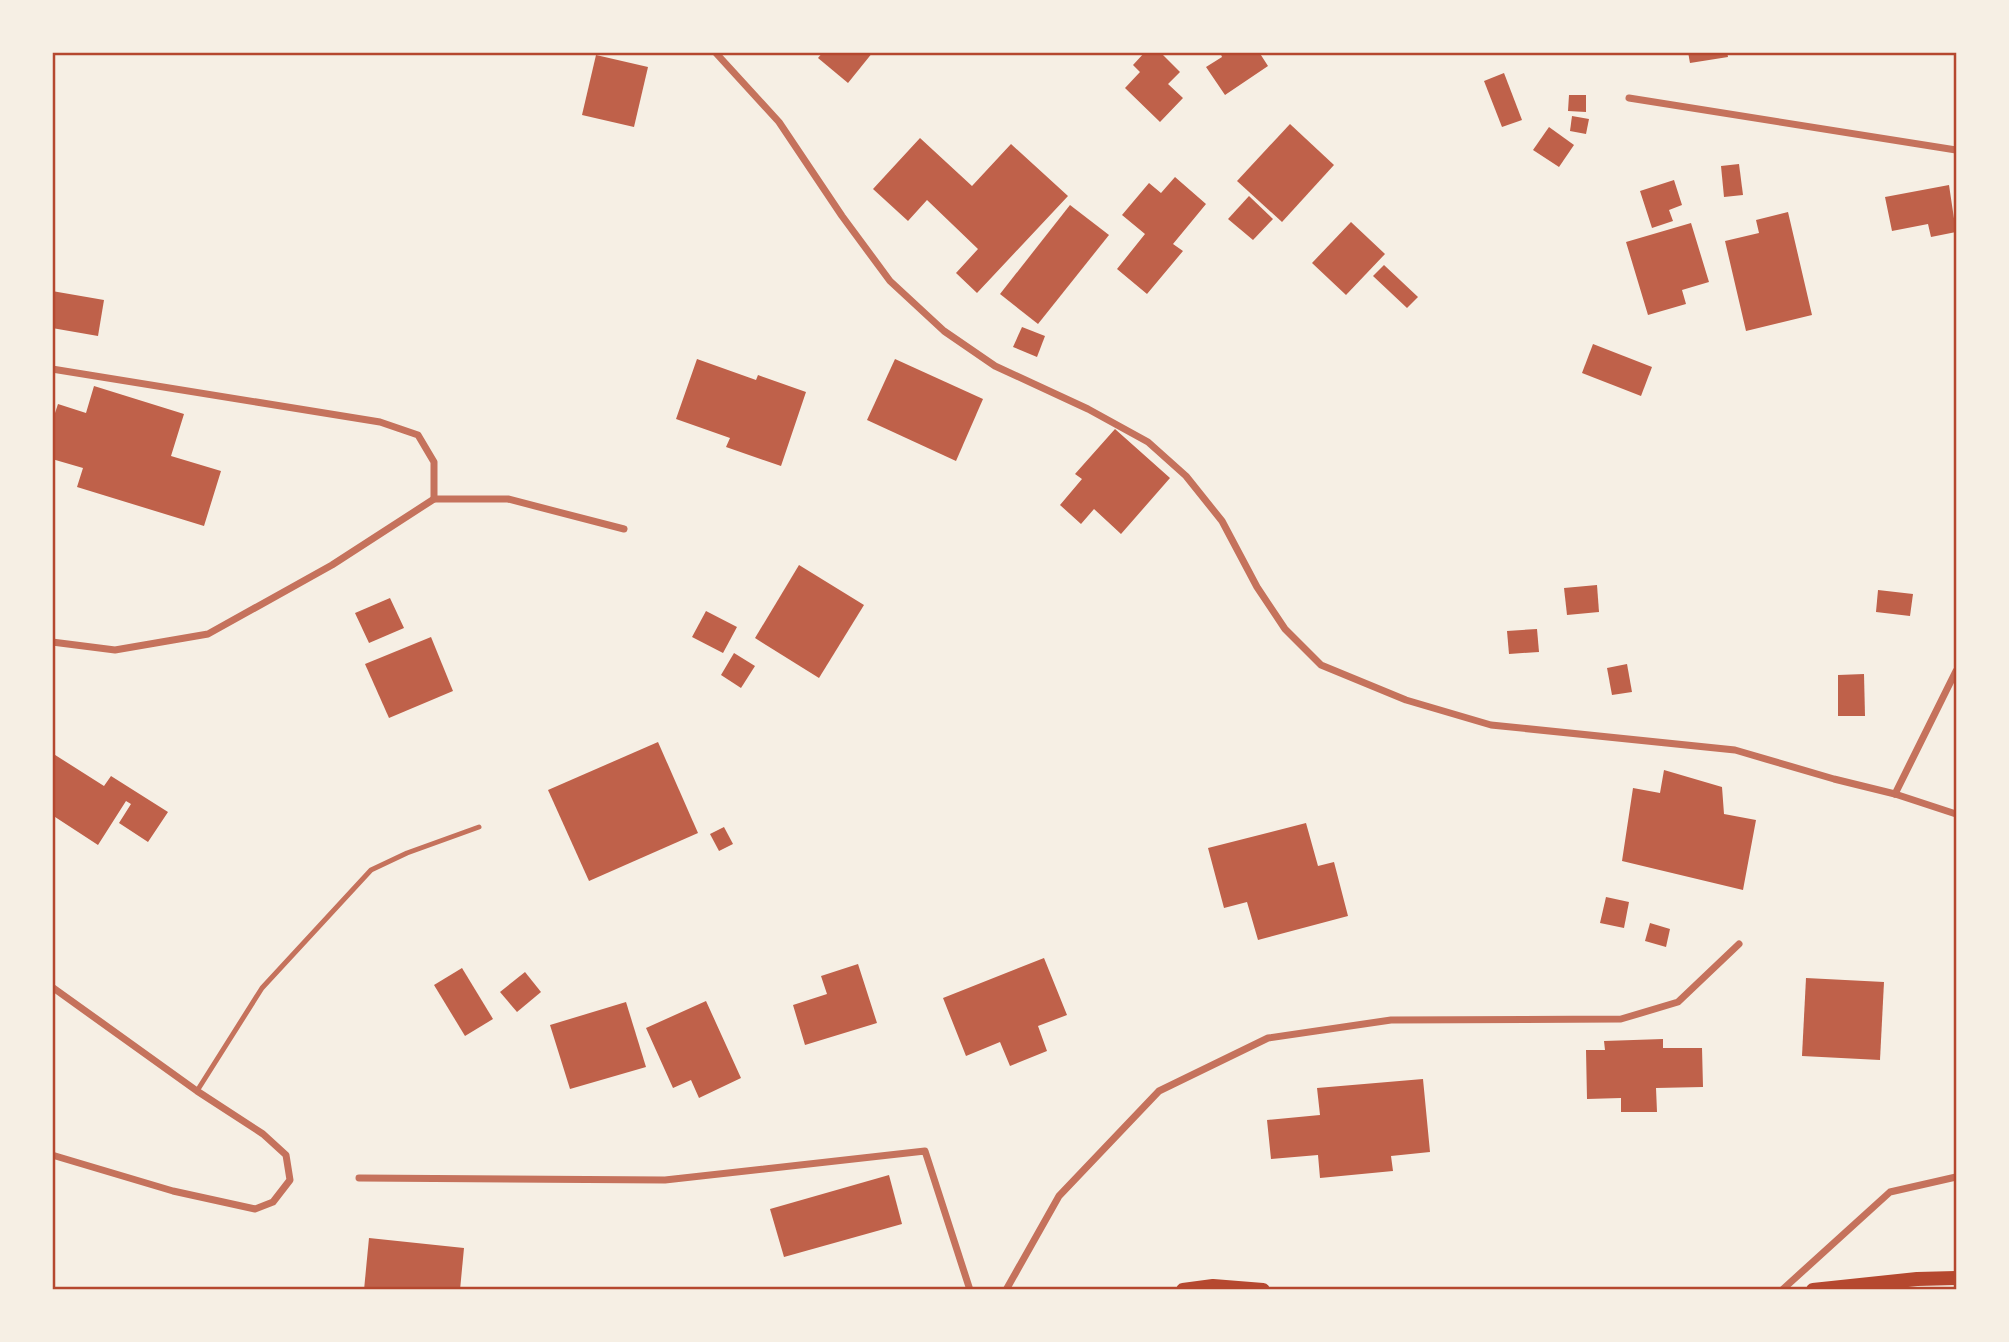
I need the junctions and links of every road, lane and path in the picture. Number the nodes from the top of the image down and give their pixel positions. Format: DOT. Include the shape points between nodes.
graph roads {
  1 [pos="715,52"];
  2 [pos="1629,97"];
  3 [pos="1956,150"];
  4 [pos="52,369"];
  5 [pos="434,499"];
  6 [pos="624,529"];
  7 [pos="52,642"];
  8 [pos="1956,671"];
  9 [pos="1895,794"];
  10 [pos="1956,814"];
  11 [pos="479,827"];
  12 [pos="1739,944"];
  13 [pos="52,987"];
  14 [pos="197,1091"];
  15 [pos="52,1155"];
  16 [pos="1956,1177"];
  17 [pos="359,1178"];
  18 [pos="1956,1278"];
  19 [pos="970,1290"];
  20 [pos="1006,1290"];
  21 [pos="1183,1290"];
  22 [pos="1263,1290"];
  23 [pos="1782,1290"];
  24 [pos="1813,1290"];
  1 -- 9 [label="street" via="779,122 890,281 944,331 995,366 1147,442 1185,476 1222,521 1285,629 1321,664 1406,700 1491,725 1735,750"];
  2 -- 3 [label="street"];
  4 -- 5 [label="street" via="393,426 418,435 429,453 434,462"];
  5 -- 6 [label="street" via="508,499"];
  5 -- 7 [label="street" via="332,565 208,634 115,650"];
  8 -- 9 [label="street"];
  9 -- 10 [label="street"];
  11 -- 14 [label="lane" via="371,870 262,988"];
  12 -- 20 [label="street" via="1678,1002 1621,1020 1391,1020 1268,1038 1159,1091 1059,1196"];
  13 -- 14 [label="street"];
  14 -- 15 [label="street" via="263,1134 286,1155 290,1180 273,1202 255,1209 173,1191"];
  16 -- 23 [label="street" via="1889,1192"];
  17 -- 19 [label="street" via="665,1180 925,1152"];
  18 -- 24 [label="main road"];
  21 -- 22 [label="main road" via="1213,1286"];
}
